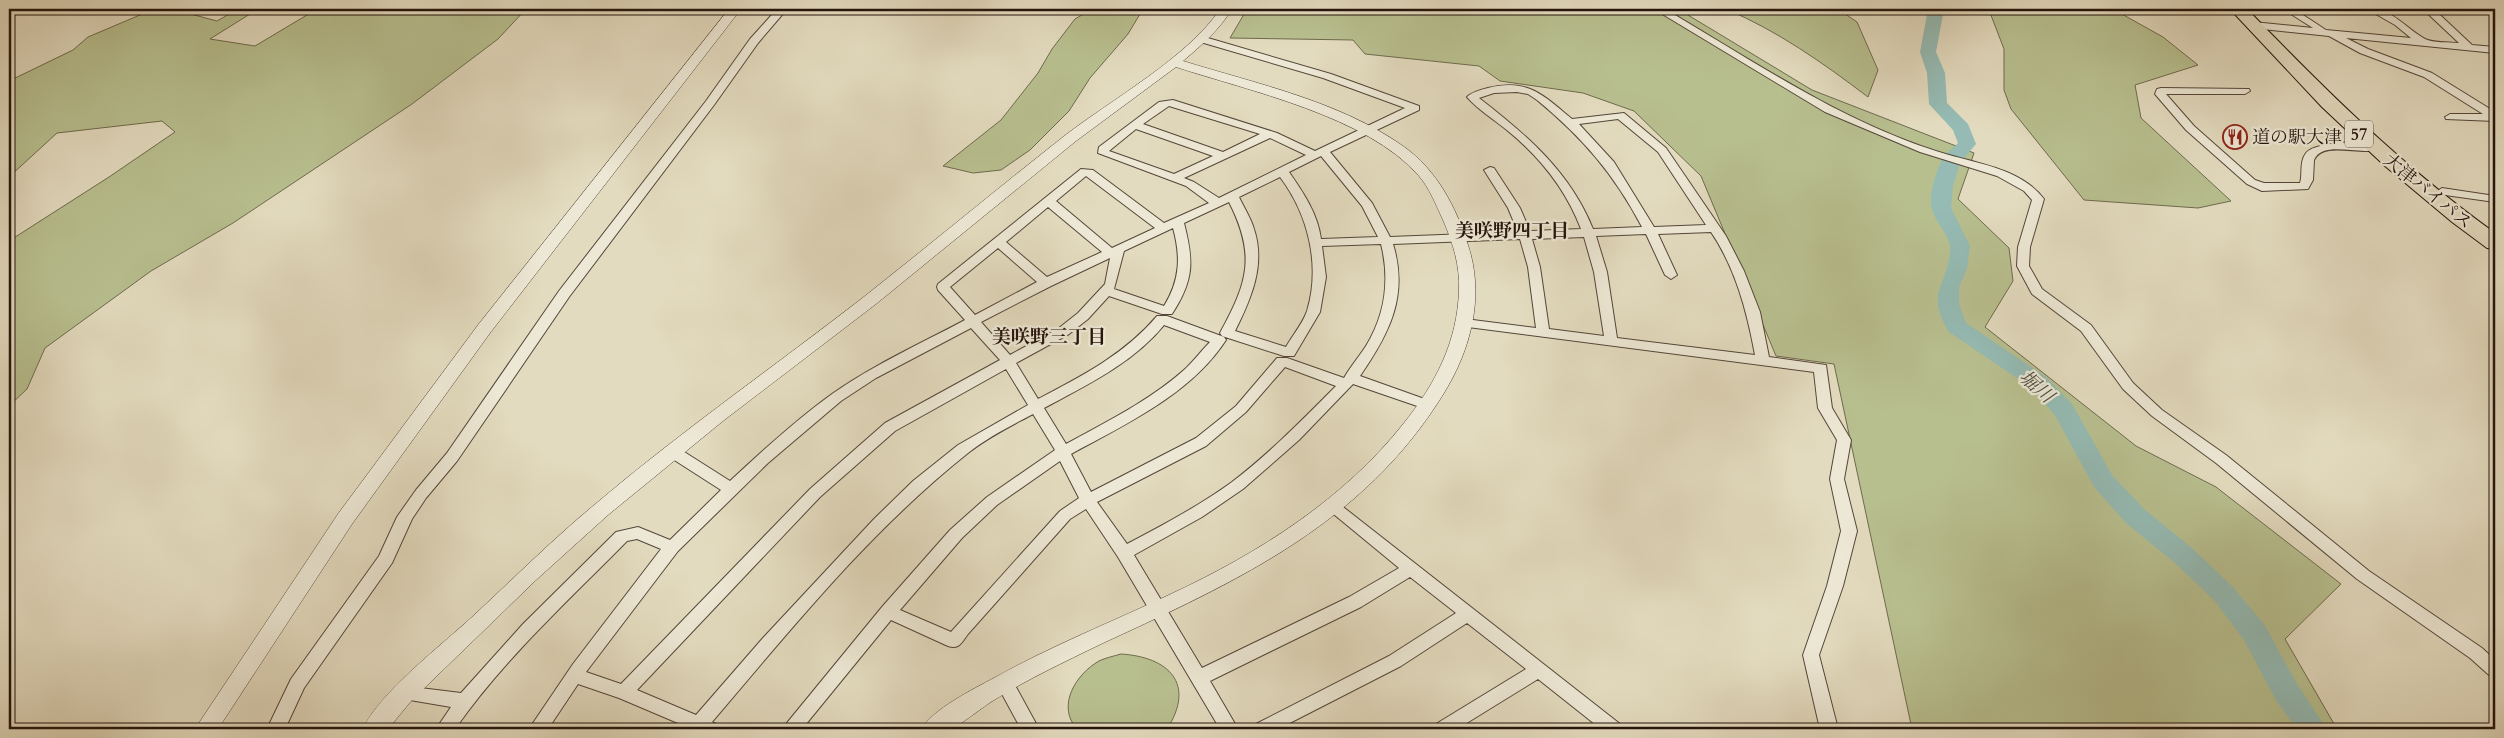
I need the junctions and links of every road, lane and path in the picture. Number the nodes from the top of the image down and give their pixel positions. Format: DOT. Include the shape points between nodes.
graph roads {
  1 [pos="735,9"];
  2 [pos="782,9"];
  3 [pos="1226,9"];
  4 [pos="1659,9"];
  5 [pos="2238,9"];
  6 [pos="2288,9"];
  7 [pos="2372,9"];
  8 [pos="2451,9"];
  9 [pos="2258,20"];
  10 [pos="2325,32"];
  11 [pos="1202,39"];
  12 [pos="2422,41"];
  13 [pos="2468,46"];
  14 [pos="2495,50"];
  15 [pos="1174,62"];
  16 [pos="2245,91"];
  17 [pos="2450,117"];
  18 [pos="2495,117"];
  19 [pos="1571,122"];
  20 [pos="1134,126"];
  21 [pos="1365,130"];
  22 [pos="1270,134"];
  23 [pos="2374,148"];
  24 [pos="1319,153"];
  25 [pos="1224,156"];
  26 [pos="1490,170"];
  27 [pos="1282,171"];
  28 [pos="1175,178"];
  29 [pos="2442,192"];
  30 [pos="1232,196"];
  31 [pos="2495,199"];
  32 [pos="1047,200"];
  33 [pos="1218,203"];
  34 [pos="1178,222"];
  35 [pos="1164,228"];
  36 [pos="1714,228"];
  37 [pos="1651,230"];
  38 [pos="2495,232"];
  39 [pos="1587,233"];
  40 [pos="1526,235"];
  41 [pos="1458,238"];
  42 [pos="1386,240"];
  43 [pos="997,241"];
  44 [pos="1317,243"];
  45 [pos="2495,243"];
  46 [pos="1115,251"];
  47 [pos="1671,275"];
  48 [pos="1046,283"];
  49 [pos="1107,291"];
  50 [pos="1165,315"];
  51 [pos="974,320"];
  52 [pos="1465,323"];
  53 [pos="1543,333"];
  54 [pos="1223,336"];
  55 [pos="1611,341"];
  56 [pos="1286,357"];
  57 [pos="1763,360"];
  58 [pos="1009,362"];
  59 [pos="1349,381"];
  60 [pos="1428,404"];
  61 [pos="1036,406"];
  62 [pos="673,452"];
  63 [pos="1063,452"];
  64 [pos="731,489"];
  65 [pos="1088,500"];
  66 [pos="1334,507"];
  67 [pos="672,547"];
  68 [pos="1124,553"];
  69 [pos="1411,569"];
  70 [pos="1158,610"];
  71 [pos="888,612"];
  72 [pos="1468,613"];
  73 [pos="1539,670"];
  74 [pos="2495,670"];
  75 [pos="575,676"];
  76 [pos="1199,678"];
  77 [pos="1006,682"];
  78 [pos="624,692"];
  79 [pos="404,693"];
  80 [pos="464,700"];
  81 [pos="705,727"];
  82 [pos="1609,728"];
  83 [pos="206,729"];
  84 [pos="276,729"];
  85 [pos="374,729"];
  86 [pos="445,729"];
  87 [pos="538,729"];
  88 [pos="791,729"];
  89 [pos="933,729"];
  90 [pos="1030,729"];
  91 [pos="1229,729"];
  92 [pos="1262,729"];
  93 [pos="1442,729"];
  94 [pos="1829,729"];
  1 -- 83 [label="street" via="484,329 344,518"];
  2 -- 84 [label="street" via="754,41 564,294 452,457 405,517 386,559 296,684"];
  3 -- 11 [label="street"];
  4 -- 74 [label="street" via="1839,114 1934,154 2005,176 2031,189 2038,198 2024,247 2023,266 2037,291 2086,328 2128,386 2157,413 2221,459 2363,575 2476,653"];
  5 -- 9 [label="highway, 大津バイパス / 57"];
  6 -- 10 [label="street"];
  7 -- 12 [label="street"];
  8 -- 13 [label="street" via="2454,12 2430,11"];
  9 -- 10 [label="street"];
  9 -- 23 [label="highway, 大津バイパス / 57" via="2316,92"];
  9 -- 29 [label="highway, 大津バイパス / 57" via="2387,146"];
  10 -- 12 [label="street"];
  10 -- 18 [label="street" via="2364,51 2428,75"];
  11 -- 15 [label="street"];
  11 -- 21 [label="street" via="1327,76 1415,108"];
  12 -- 13 [label="street"];
  13 -- 14 [label="street"];
  15 -- 21 [label="street" via="1318,109"];
  15 -- 62 [label="street" via="1071,138 870,300"];
  16 -- 23 [label="street" via="2161,91 2160,94 2190,128 2262,187 2304,187 2309,180 2308,158 2312,151 2321,147"];
  17 -- 18 [label="street"];
  19 -- 36 [label="street" via="1620,115 1662,150"];
  19 -- 37 [label="street" via="1614,168"];
  19 -- 39 [label="street" via="1532,92 1497,88 1472,97 1510,126 1552,167 1566,187"];
  20 -- 22 [label="street" via="1169,102"];
  20 -- 25 [label="street"];
  20 -- 28 [label="street" via="1102,151"];
  21 -- 24 [label="street"];
  21 -- 41 [label="street" via="1403,152 1422,170 1438,191"];
  22 -- 24 [label="street"];
  22 -- 25 [label="street"];
  23 -- 45 [label="highway, 大津バイパス / 57"];
  24 -- 27 [label="street"];
  24 -- 42 [label="street" via="1355,184 1374,213"];
  25 -- 28 [label="street"];
  26 -- 40 [label="street" via="1505,189"];
  27 -- 30 [label="street"];
  27 -- 44 [label="street" via="1299,194"];
  28 -- 33 [label="street"];
  29 -- 31 [label="street"];
  29 -- 38 [label="highway, 大津バイパス / 57"];
  30 -- 33 [label="street"];
  30 -- 54 [label="street" via="1249,231 1251,279 1241,306"];
  32 -- 35 [label="street" via="1080,174 1089,172"];
  32 -- 43 [label="street"];
  32 -- 46 [label="street"];
  33 -- 34 [label="street"];
  34 -- 35 [label="street"];
  34 -- 50 [label="street" via="1186,266 1178,295"];
  35 -- 46 [label="street"];
  36 -- 37 [label="street"];
  36 -- 57 [label="street" via="1738,271 1753,312"];
  37 -- 39 [label="street"];
  37 -- 47 [label="street"];
  39 -- 40 [label="street"];
  39 -- 55 [label="street" via="1606,293"];
  40 -- 41 [label="street"];
  40 -- 53 [label="street" via="1535,264"];
  41 -- 42 [label="street"];
  41 -- 52 [label="street" via="1468,278"];
  42 -- 44 [label="street"];
  42 -- 59 [label="street" via="1392,282 1387,316"];
  43 -- 48 [label="street"];
  43 -- 51 [label="street" via="943,287"];
  44 -- 56 [label="street" via="1320,277 1313,312"];
  46 -- 48 [label="street"];
  46 -- 49 [label="street" via="1111,284"];
  48 -- 51 [label="street"];
  49 -- 50 [label="street"];
  49 -- 58 [label="street" via="1064,332"];
  50 -- 54 [label="street"];
  50 -- 61 [label="street" via="1127,354"];
  51 -- 58 [label="street"];
  51 -- 64 [label="street" via="871,375 836,398"];
  52 -- 53 [label="street"];
  52 -- 60 [label="street" via="1454,356"];
  53 -- 55 [label="street"];
  54 -- 56 [label="street"];
  54 -- 63 [label="street" via="1189,373 1159,396"];
  55 -- 57 [label="street"];
  56 -- 59 [label="street"];
  56 -- 65 [label="street" via="1241,409 1201,442"];
  57 -- 94 [label="street" via="1821,368 1825,408 1844,440 1837,479 1849,531 1835,586 1811,655"];
  58 -- 61 [label="street"];
  58 -- 78 [label="street" via="890,427 815,493"];
  59 -- 60 [label="street"];
  59 -- 68 [label="street" via="1278,452 1237,486 1191,517"];
  60 -- 66 [label="street" via="1394,451"];
  61 -- 63 [label="street"];
  61 -- 81 [label="street" via="963,448 918,485 769,643"];
  62 -- 64 [label="street"];
  62 -- 79 [label="street" via="535,569"];
  63 -- 65 [label="street"];
  63 -- 71 [label="street" via="992,501 956,534"];
  64 -- 67 [label="street"];
  65 -- 68 [label="street"];
  65 -- 71 [label="street" via="1065,514 1051,528 954,642"];
  66 -- 69 [label="street"];
  66 -- 70 [label="street" via="1212,583"];
  67 -- 75 [label="street"];
  67 -- 80 [label="street" via="638,534 622,536"];
  68 -- 70 [label="street"];
  69 -- 72 [label="street"];
  69 -- 76 [label="street" via="1355,602"];
  70 -- 76 [label="street"];
  70 -- 77 [label="street"];
  71 -- 88 [label="street"];
  72 -- 73 [label="street"];
  72 -- 92 [label="street" via="1395,662"];
  73 -- 82 [label="street"];
  73 -- 93 [label="street"];
  75 -- 78 [label="street"];
  75 -- 87 [label="street"];
  76 -- 91 [label="street"];
  77 -- 89 [label="street" via="959,709"];
  77 -- 90 [label="street"];
  78 -- 81 [label="street"];
  79 -- 80 [label="street"];
  79 -- 85 [label="street"];
  80 -- 86 [label="street"];
}
